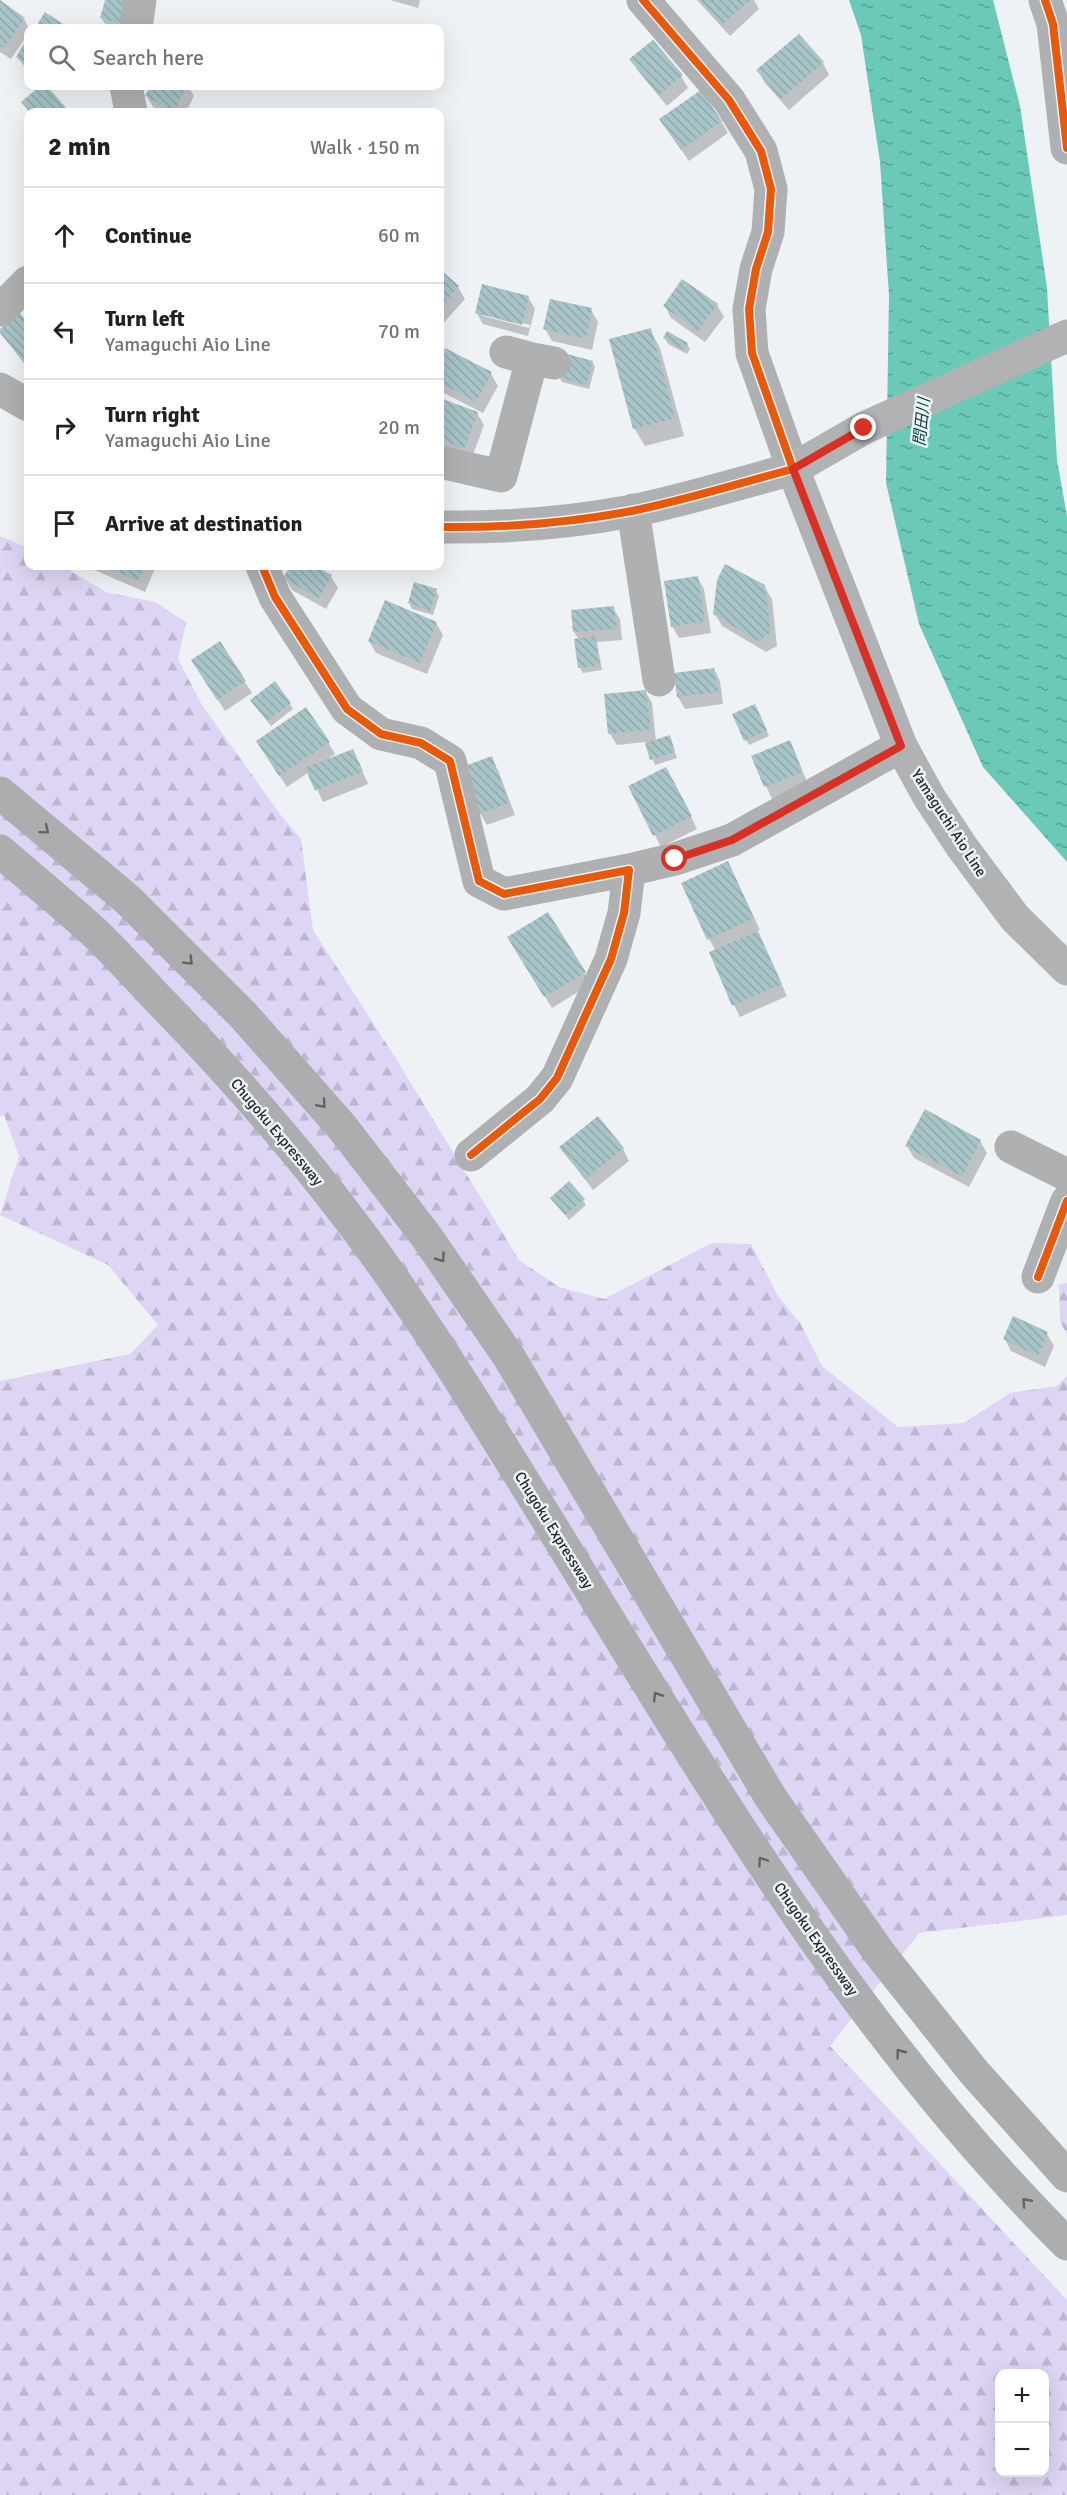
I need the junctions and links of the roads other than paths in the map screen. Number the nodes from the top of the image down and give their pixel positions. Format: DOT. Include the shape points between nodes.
graph roads {
  1 [pos="140,0"];
  2 [pos="643,0"];
  3 [pos="1045,0"];
  4 [pos="137,24"];
  5 [pos="127,90"];
  6 [pos="130,108"];
  7 [pos="1067,148"];
  8 [pos="24,286"];
  9 [pos="0,310"];
  10 [pos="1067,336"];
  11 [pos="531,358"];
  12 [pos="0,389"];
  13 [pos="24,403"];
  14 [pos="444,463"];
  15 [pos="793,469"];
  16 [pos="633,510"];
  17 [pos="444,527"];
  18 [pos="264,570"];
  19 [pos="659,680"];
  20 [pos="901,746"];
  21 [pos="0,793"];
  22 [pos="0,851"];
  23 [pos="628,870"];
  24 [pos="1067,969"];
  25 [pos="1011,1147"];
  26 [pos="471,1155"];
  27 [pos="1067,1175"];
  28 [pos="1067,1201"];
  29 [pos="1038,1277"];
  30 [pos="1067,2176"];
  31 [pos="1067,2244"];
  1 -- 4 [label="street"];
  2 -- 15 [label="street" via="729,100 760,151 771,189 768,232 749,309 752,353"];
  3 -- 7 [label="street" via="1053,24"];
  5 -- 6 [label="street"];
  8 -- 9 [label="street"];
  10 -- 15 [label="main road" via="864,428"];
  11 -- 14 [label="street" via="501,477"];
  12 -- 13 [label="street"];
  15 -- 16 [label="street"];
  15 -- 20 [label="main road, Yamaguchi Aio Line"];
  16 -- 17 [label="street" via="553,523"];
  16 -- 19 [label="street"];
  18 -- 23 [label="street" via="275,597 347,709 381,734 421,743 450,761 478,881 504,894"];
  20 -- 23 [label="street" via="732,840"];
  20 -- 24 [label="main road, Yamaguchi Aio Line" via="962,847 1015,918"];
  21 -- 30 [label="highway, one-way" via="127,899 244,1016 349,1136 426,1236 509,1358 771,1798 880,1954 973,2071"];
  31 -- 22 [label="highway, Chugoku Expressway, one-way" via="940,2105 823,1953 714,1788 464,1386 384,1266 302,1158 204,1046 95,933"];
  23 -- 26 [label="street" via="624,913 611,959 557,1078 540,1099"];
  25 -- 27 [label="street"];
  28 -- 29 [label="street"];
}
